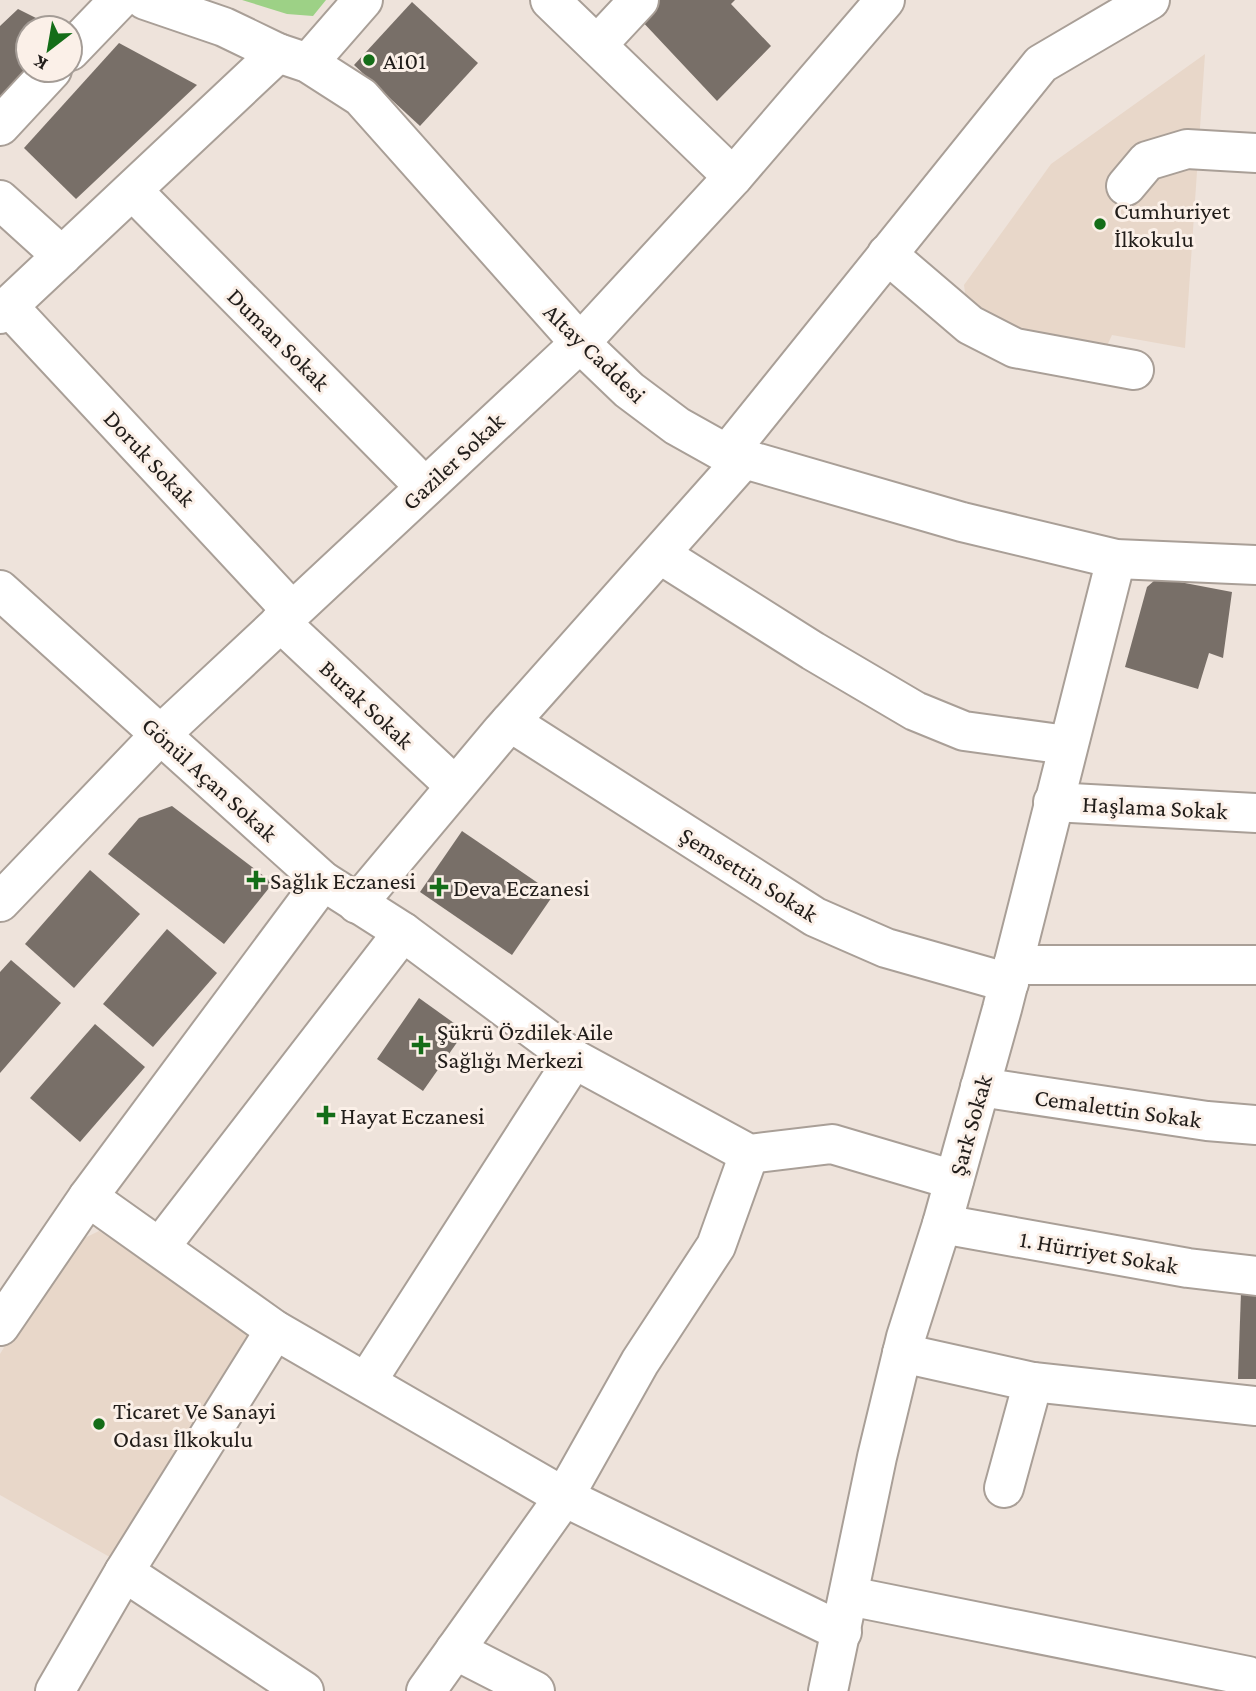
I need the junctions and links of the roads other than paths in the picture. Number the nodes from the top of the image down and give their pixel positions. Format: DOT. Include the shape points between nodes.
graph roads {
  1 [pos="119,0"];
  2 [pos="145,0"];
  3 [pos="363,0"];
  4 [pos="550,0"];
  5 [pos="639,0"];
  6 [pos="885,0"];
  7 [pos="1150,0"];
  8 [pos="84,36"];
  9 [pos="597,45"];
  10 [pos="293,58"];
  11 [pos="39,84"];
  12 [pos="0,125"];
  13 [pos="1256,153"];
  14 [pos="733,177"];
  15 [pos="1126,186"];
  16 [pos="133,191"];
  17 [pos="0,200"];
  18 [pos="887,254"];
  19 [pos="62,256"];
  20 [pos="4,310"];
  21 [pos="580,343"];
  22 [pos="1134,370"];
  23 [pos="735,457"];
  24 [pos="425,487"];
  25 [pos="661,555"];
  26 [pos="1116,559"];
  27 [pos="1256,565"];
  28 [pos="0,590"];
  29 [pos="286,617"];
  30 [pos="510,722"];
  31 [pos="160,735"];
  32 [pos="1067,745"];
  33 [pos="455,786"];
  34 [pos="1053,802"];
  35 [pos="1256,813"];
  36 [pos="323,881"];
  37 [pos="0,902"];
  38 [pos="357,904"];
  39 [pos="403,932"];
  40 [pos="1256,965"];
  41 [pos="1011,974"];
  42 [pos="574,1059"];
  43 [pos="980,1087"];
  44 [pos="1256,1125"];
  45 [pos="750,1154"];
  46 [pos="954,1180"];
  47 [pos="88,1197"];
  48 [pos="942,1224"];
  49 [pos="160,1247"];
  50 [pos="1256,1276"];
  51 [pos="3,1313"];
  52 [pos="275,1330"];
  53 [pos="902,1353"];
  54 [pos="367,1381"];
  55 [pos="1033,1382"];
  56 [pos="1256,1406"];
  57 [pos="1004,1488"];
  58 [pos="564,1497"];
  59 [pos="124,1572"];
  60 [pos="845,1614"];
  61 [pos="455,1650"];
  62 [pos="1250,1670"];
  63 [pos="55,1691"];
  64 [pos="304,1691"];
  65 [pos="426,1691"];
  66 [pos="535,1691"];
  67 [pos="828,1691"];
  1 -- 8 [label="street"];
  2 -- 10 [label="street, Altay Caddesi" via="224,27"];
  3 -- 10 [label="street"];
  4 -- 9 [label="street"];
  5 -- 9 [label="street"];
  6 -- 14 [label="street, Gaziler Sokak"];
  7 -- 18 [label="street" via="1041,64"];
  9 -- 14 [label="street"];
  10 -- 16 [label="street"];
  10 -- 21 [label="street, Altay Caddesi" via="361,97"];
  11 -- 12 [label="street"];
  13 -- 15 [label="street" via="1187,149 1147,161"];
  14 -- 21 [label="street, Gaziler Sokak"];
  16 -- 19 [label="street"];
  16 -- 24 [label="street, Duman Sokak"];
  17 -- 19 [label="street"];
  18 -- 22 [label="street" via="970,325 1015,348"];
  18 -- 23 [label="street"];
  19 -- 20 [label="street"];
  20 -- 29 [label="street, Doruk Sokak"];
  21 -- 23 [label="street, Altay Caddesi" via="629,390 677,426"];
  21 -- 24 [label="street, Gaziler Sokak"];
  23 -- 25 [label="street"];
  23 -- 26 [label="street, Altay Caddesi" via="962,522"];
  24 -- 29 [label="street, Gaziler Sokak"];
  25 -- 30 [label="street"];
  25 -- 32 [label="street" via="915,711 964,731"];
  26 -- 27 [label="street, Altay Caddesi"];
  26 -- 32 [label="street, Şark Sokak"];
  28 -- 31 [label="street, Gönül Açan Sokak"];
  29 -- 31 [label="street, Gaziler Sokak"];
  29 -- 33 [label="street, Burak Sokak"];
  30 -- 33 [label="street"];
  30 -- 41 [label="street, Şemsettin Sokak" via="815,916 886,948"];
  31 -- 36 [label="street, Gönül Açan Sokak"];
  31 -- 37 [label="street, Gaziler Sokak"];
  32 -- 34 [label="street, Şark Sokak"];
  33 -- 38 [label="street"];
  34 -- 35 [label="street, Haşlama Sokak"];
  34 -- 41 [label="street, Şark Sokak"];
  36 -- 38 [label="street, Gönül Açan Sokak"];
  36 -- 47 [label="street"];
  38 -- 39 [label="street, Gönül Açan Sokak"];
  39 -- 42 [label="street, Gönül Açan Sokak"];
  39 -- 49 [label="street"];
  40 -- 41 [label="street, Şemsettin Sokak"];
  41 -- 43 [label="street, Şark Sokak"];
  42 -- 45 [label="street, Gönül Açan Sokak"];
  42 -- 54 [label="street"];
  43 -- 44 [label="street, Cemalettin Sokak"];
  43 -- 46 [label="street, Şark Sokak"];
  45 -- 46 [label="street" via="832,1144"];
  45 -- 58 [label="street" via="716,1246 640,1362"];
  46 -- 48 [label="street, Şark Sokak"];
  47 -- 49 [label="street"];
  47 -- 51 [label="street"];
  48 -- 50 [label="street, 1. Hürriyet Sokak"];
  48 -- 53 [label="street, Şark Sokak"];
  49 -- 52 [label="street"];
  52 -- 54 [label="street"];
  52 -- 59 [label="street"];
  53 -- 55 [label="street"];
  53 -- 60 [label="street, Şark Sokak"];
  54 -- 58 [label="street"];
  55 -- 56 [label="street"];
  55 -- 57 [label="street"];
  58 -- 60 [label="street"];
  58 -- 61 [label="street"];
  59 -- 63 [label="street"];
  59 -- 64 [label="street"];
  60 -- 62 [label="street"];
  60 -- 67 [label="street, Şark Sokak"];
  61 -- 65 [label="street"];
  61 -- 66 [label="street"];
}
